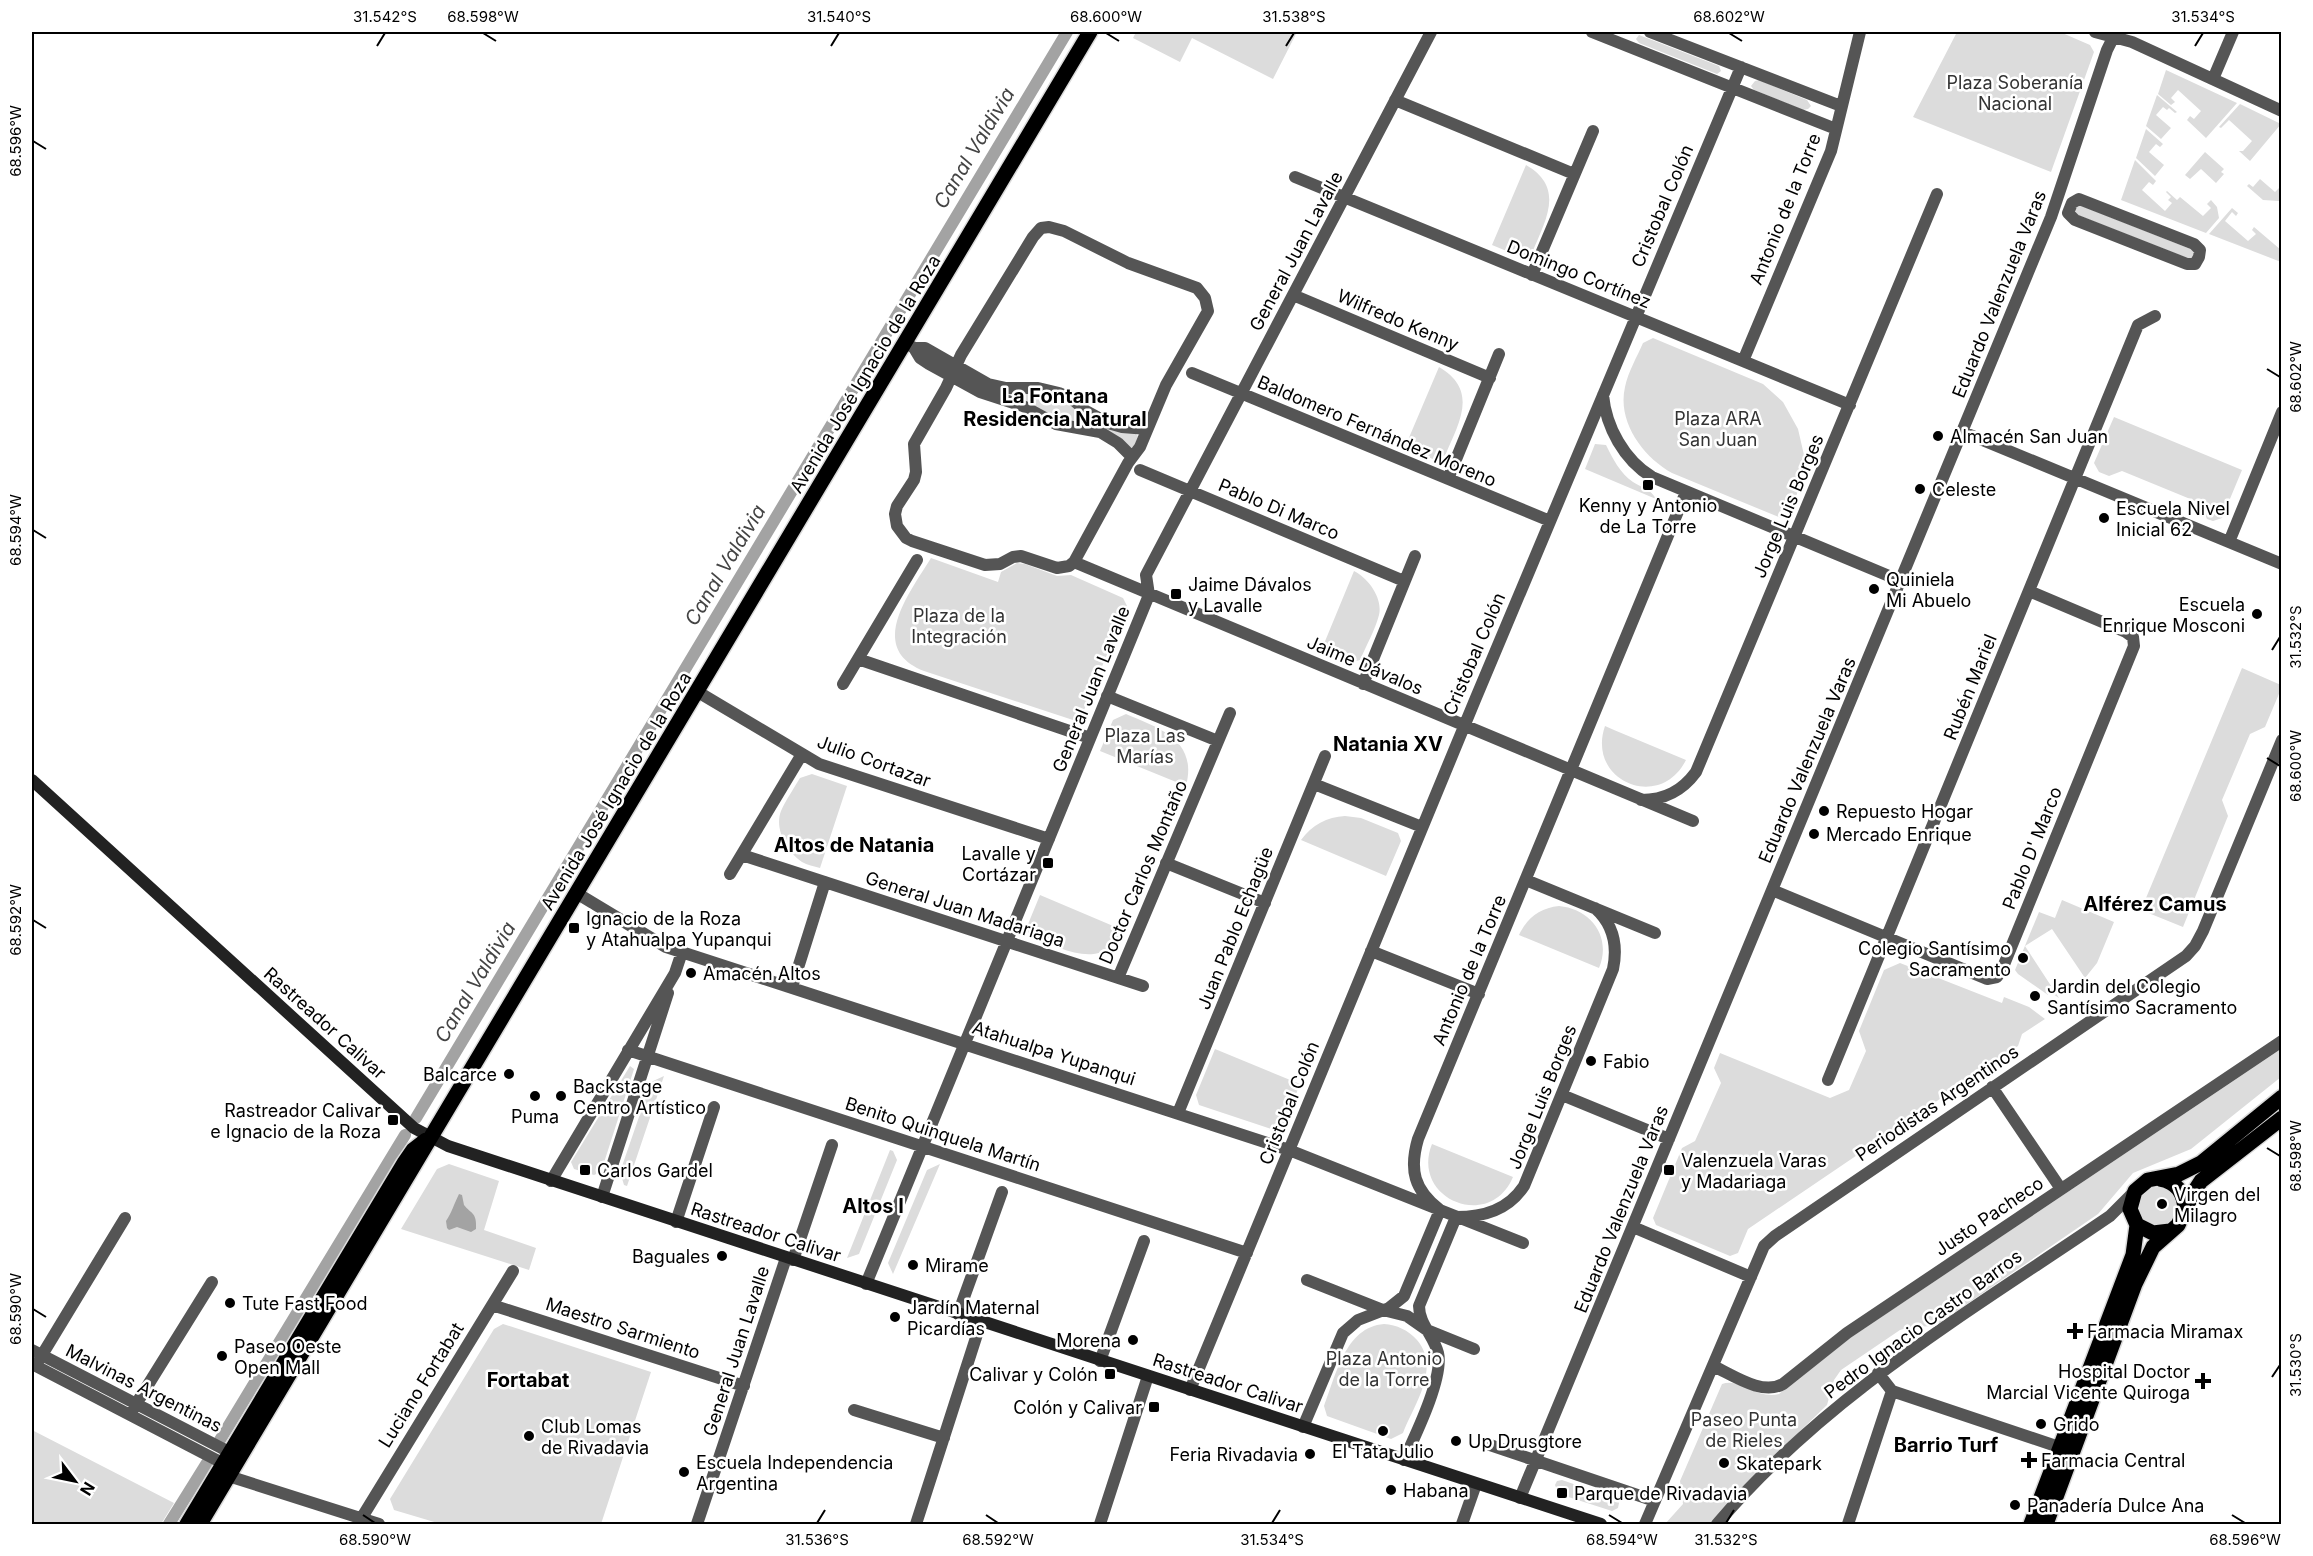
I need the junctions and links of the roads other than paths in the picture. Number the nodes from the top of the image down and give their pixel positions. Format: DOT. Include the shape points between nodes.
graph roads {
  1 [pos="1090,32"];
  2 [pos="1431,32"];
  3 [pos="1592,32"];
  4 [pos="1650,32"];
  5 [pos="1860,32"];
  6 [pos="2095,32"];
  7 [pos="2233,32"];
  8 [pos="2114,34"];
  9 [pos="1622,37"];
  10 [pos="1740,67"];
  11 [pos="2213,80"];
  12 [pos="1731,87"];
  13 [pos="1395,100"];
  14 [pos="1841,106"];
  15 [pos="2282,111"];
  16 [pos="1836,129"];
  17 [pos="1593,131"];
  18 [pos="1575,174"];
  19 [pos="1295,177"];
  20 [pos="1937,194"];
  21 [pos="1344,197"];
  22 [pos="2056,201"];
  23 [pos="2070,207"];
  24 [pos="1532,275"];
  25 [pos="1293,295"];
  26 [pos="2155,316"];
  27 [pos="1635,317"];
  28 [pos="910,345"];
  29 [pos="1499,354"];
  30 [pos="1743,361"];
  31 [pos="957,365"];
  32 [pos="1192,373"];
  33 [pos="951,377"];
  34 [pos="1490,378"];
  35 [pos="1241,393"];
  36 [pos="1602,394"];
  37 [pos="1850,405"];
  38 [pos="2282,412"];
  39 [pos="1147,429"];
  40 [pos="1963,432"];
  41 [pos="1132,457"];
  42 [pos="1140,470"];
  43 [pos="2074,478"];
  44 [pos="1448,479"];
  45 [pos="1190,491"];
  46 [pos="1686,492"];
  47 [pos="1550,521"];
  48 [pos="1795,537"];
  49 [pos="2229,542"];
  50 [pos="1415,556"];
  51 [pos="917,560"];
  52 [pos="1074,562"];
  53 [pos="2282,564"];
  54 [pos="1404,581"];
  55 [pos="1901,581"];
  56 [pos="2029,591"];
  57 [pos="1149,595"];
  58 [pos="858,659"];
  59 [pos="843,684"];
  60 [pos="1363,684"];
  61 [pos="698,692"];
  62 [pos="1107,696"];
  63 [pos="1230,713"];
  64 [pos="1464,725"];
  65 [pos="1090,738"];
  66 [pos="2282,740"];
  67 [pos="1218,741"];
  68 [pos="802,754"];
  69 [pos="1325,756"];
  70 [pos="1571,770"];
  71 [pos="32,780"];
  72 [pos="1314,784"];
  73 [pos="1641,800"];
  74 [pos="1693,821"];
  75 [pos="1422,827"];
  76 [pos="1048,839"];
  77 [pos="742,855"];
  78 [pos="1166,863"];
  79 [pos="730,874"];
  80 [pos="1526,880"];
  81 [pos="825,882"];
  82 [pos="1772,891"];
  83 [pos="578,894"];
  84 [pos="1265,903"];
  85 [pos="1595,908"];
  86 [pos="1655,933"];
  87 [pos="1886,938"];
  88 [pos="1006,942"];
  89 [pos="1371,951"];
  90 [pos="682,952"];
  91 [pos="675,973"];
  92 [pos="1118,978"];
  93 [pos="1143,986"];
  94 [pos="792,987"];
  95 [pos="1479,994"];
  96 [pos="2282,1041"];
  97 [pos="965,1043"];
  98 [pos="628,1050"];
  99 [pos="648,1057"];
  100 [pos="1828,1080"];
  101 [pos="1992,1087"];
  102 [pos="1562,1095"];
  103 [pos="2282,1097"];
  104 [pos="714,1107"];
  105 [pos="1178,1113"];
  106 [pos="2282,1118"];
  107 [pos="430,1137"];
  108 [pos="1669,1139"];
  109 [pos="832,1145"];
  110 [pos="922,1146"];
  111 [pos="1289,1150"];
  112 [pos="2157,1179"];
  113 [pos="551,1181"];
  114 [pos="2061,1189"];
  115 [pos="2135,1191"];
  116 [pos="1002,1192"];
  117 [pos="602,1197"];
  118 [pos="1440,1210"];
  119 [pos="2186,1210"];
  120 [pos="1456,1216"];
  121 [pos="125,1218"];
  122 [pos="676,1222"];
  123 [pos="2137,1225"];
  124 [pos="1633,1227"];
  125 [pos="2170,1231"];
  126 [pos="1144,1241"];
  127 [pos="1523,1243"];
  128 [pos="1247,1253"];
  129 [pos="790,1259"];
  130 [pos="513,1271"];
  131 [pos="1751,1277"];
  132 [pos="1306,1280"];
  133 [pos="212,1282"];
  134 [pos="866,1284"];
  135 [pos="492,1305"];
  136 [pos="1383,1310"];
  137 [pos="958,1314"];
  138 [pos="981,1322"];
  139 [pos="1427,1330"];
  140 [pos="1474,1349"];
  141 [pos="35,1359"];
  142 [pos="1100,1361"];
  143 [pos="1713,1366"];
  144 [pos="1878,1373"];
  145 [pos="1148,1377"];
  146 [pos="744,1386"];
  147 [pos="1190,1390"];
  148 [pos="1892,1391"];
  149 [pos="137,1404"];
  150 [pos="854,1410"];
  151 [pos="129,1415"];
  152 [pos="1303,1427"];
  153 [pos="944,1438"];
  154 [pos="1487,1444"];
  155 [pos="2059,1447"];
  156 [pos="222,1459"];
  157 [pos="1404,1460"];
  158 [pos="1536,1461"];
  159 [pos="1476,1484"];
  160 [pos="1520,1498"];
  161 [pos="1655,1501"];
  162 [pos="361,1518"];
  163 [pos="187,1524"];
  164 [pos="200,1524"];
  165 [pos="379,1524"];
  166 [pos="697,1524"];
  167 [pos="916,1524"];
  168 [pos="1100,1524"];
  169 [pos="1462,1524"];
  170 [pos="1601,1524"];
  171 [pos="1645,1524"];
  172 [pos="1717,1524"];
  173 [pos="1848,1524"];
  174 [pos="2031,1524"];
  175 [pos="2046,1524"];
  1 -- 28 [label="main road, Avenida José Ignacio de la Roza"];
  2 -- 13 [label="street, General Juan Lavalle"];
  3 -- 9 [label="street"];
  4 -- 10 [label="street"];
  5 -- 14 [label="street, Antonio de la Torre"];
  6 -- 8 [label="street"];
  7 -- 11 [label="street"];
  8 -- 11 [label="street"];
  8 -- 22 [label="street, Eduardo Valenzuela Varas"];
  9 -- 12 [label="street"];
  10 -- 12 [label="street, Cristobal Colón"];
  10 -- 14 [label="street"];
  11 -- 15 [label="street"];
  12 -- 16 [label="street"];
  12 -- 27 [label="street, Cristobal Colón"];
  13 -- 18 [label="street"];
  13 -- 21 [label="street, General Juan Lavalle"];
  14 -- 16 [label="street, Antonio de la Torre"];
  16 -- 30 [label="street, Antonio de la Torre" via="1831,151"];
  17 -- 18 [label="street"];
  18 -- 24 [label="street"];
  19 -- 21 [label="street, Domingo Cortínez"];
  20 -- 37 [label="street, Jorge Luis Borges"];
  21 -- 24 [label="street, Domingo Cortínez"];
  21 -- 25 [label="street, General Juan Lavalle"];
  22 -- 23 [label="street"];
  22 -- 40 [label="street, Eduardo Valenzuela Varas"];
  23 -- 23 [label="street" via="2068,213 2072,218 2187,264 2195,264 2199,257 2200,250 2194,244 2083,200 2074,201"];
  24 -- 27 [label="street, Domingo Cortínez"];
  25 -- 34 [label="street, Wilfredo Kenny"];
  25 -- 35 [label="street, General Juan Lavalle"];
  26 -- 43 [label="street, Rubén Mariel" via="2138,326"];
  27 -- 30 [label="street, Domingo Cortínez"];
  27 -- 36 [label="street, Cristobal Colón"];
  28 -- 31 [label="street" via="925,348"];
  28 -- 33 [label="street" via="920,358"];
  28 -- 61 [label="main road, Avenida José Ignacio de la Roza"];
  29 -- 34 [label="street"];
  30 -- 37 [label="street, Domingo Cortínez"];
  31 -- 33 [label="street"];
  31 -- 39 [label="street" via="988,384 1059,393 1108,423"];
  31 -- 39 [label="street" via="1032,237 1041,228 1056,228 1128,263 1197,288 1205,298 1208,311 1180,358"];
  32 -- 35 [label="street, Baldomero Fernández Moreno"];
  33 -- 41 [label="street" via="980,392 1023,406 1049,422 1100,432"];
  33 -- 52 [label="street" via="914,444 916,472 897,506 897,526 906,538 918,544 985,565 1020,556 1057,568"];
  34 -- 44 [label="street"];
  35 -- 44 [label="street, Baldomero Fernández Moreno"];
  35 -- 45 [label="street, General Juan Lavalle"];
  36 -- 46 [label="street" via="1612,429 1631,460 1652,477"];
  36 -- 47 [label="street, Cristobal Colón"];
  37 -- 48 [label="street, Jorge Luis Borges"];
  38 -- 49 [label="street"];
  39 -- 41 [label="street"];
  40 -- 43 [label="street"];
  40 -- 55 [label="street, Eduardo Valenzuela Varas"];
  41 -- 52 [label="street"];
  42 -- 45 [label="street, Pablo Di Marco"];
  43 -- 49 [label="street"];
  43 -- 56 [label="street, Rubén Mariel"];
  44 -- 47 [label="street, Baldomero Fernández Moreno"];
  45 -- 54 [label="street, Pablo Di Marco"];
  45 -- 57 [label="street, General Juan Lavalle" via="1146,575"];
  46 -- 48 [label="street"];
  46 -- 70 [label="street, Antonio de la Torre"];
  47 -- 64 [label="street, Cristobal Colón"];
  48 -- 55 [label="street"];
  48 -- 73 [label="street, Jorge Luis Borges" via="1696,772 1672,794"];
  49 -- 53 [label="street"];
  50 -- 54 [label="street"];
  51 -- 58 [label="street"];
  52 -- 57 [label="street, Jaime Dávalos"];
  54 -- 60 [label="street"];
  55 -- 82 [label="street, Eduardo Valenzuela Varas"];
  56 -- 87 [label="street, Rubén Mariel"];
  56 -- 87 [label="street, Pablo D' Marco" via="2126,632 2134,640 2133,651 2003,967 1997,977 1987,979"];
  57 -- 60 [label="street, Jaime Dávalos"];
  57 -- 62 [label="street, General Juan Lavalle"];
  58 -- 59 [label="street"];
  58 -- 65 [label="street"];
  60 -- 64 [label="street, Jaime Dávalos"];
  61 -- 68 [label="street, Julio Cortazar"];
  61 -- 83 [label="main road, Avenida José Ignacio de la Roza"];
  62 -- 65 [label="street, General Juan Lavalle"];
  62 -- 67 [label="street"];
  63 -- 67 [label="street, Doctor Carlos Montaño"];
  64 -- 70 [label="street, Jaime Dávalos"];
  64 -- 75 [label="street, Cristobal Colón"];
  65 -- 76 [label="street, General Juan Lavalle"];
  66 -- 101 [label="street, Periodistas Argentinos" via="2195,946"];
  67 -- 78 [label="street, Doctor Carlos Montaño"];
  68 -- 76 [label="street, Julio Cortazar" via="819,764"];
  68 -- 77 [label="street"];
  69 -- 72 [label="street, Juan Pablo Echagüe"];
  70 -- 73 [label="street, Jaime Dávalos"];
  70 -- 80 [label="street, Antonio de la Torre"];
  71 -- 107 [label="main road, Rastreador Calivar" via="414,1128"];
  72 -- 75 [label="street"];
  72 -- 84 [label="street, Juan Pablo Echagüe"];
  73 -- 74 [label="street, Jaime Dávalos"];
  75 -- 89 [label="street, Cristobal Colón"];
  76 -- 88 [label="street, General Juan Lavalle"];
  77 -- 79 [label="street"];
  77 -- 81 [label="street, General Juan Madariaga"];
  78 -- 84 [label="street"];
  78 -- 92 [label="street, Doctor Carlos Montaño"];
  80 -- 85 [label="street"];
  80 -- 95 [label="street, Antonio de la Torre"];
  81 -- 88 [label="street, General Juan Madariaga"];
  81 -- 94 [label="street"];
  82 -- 87 [label="street, Pablo D' Marco"];
  82 -- 108 [label="street, Eduardo Valenzuela Varas"];
  83 -- 90 [label="street, Atahualpa Yupanqui" via="666,947"];
  83 -- 107 [label="main road, Avenida José Ignacio de la Roza"];
  84 -- 105 [label="street, Juan Pablo Echagüe"];
  85 -- 86 [label="street"];
  85 -- 102 [label="street, Jorge Luis Borges" via="1613,935 1615,961"];
  87 -- 100 [label="street, Rubén Mariel"];
  88 -- 92 [label="street, General Juan Madariaga"];
  88 -- 97 [label="street, General Juan Lavalle"];
  89 -- 95 [label="street"];
  89 -- 111 [label="street, Cristobal Colón"];
  90 -- 91 [label="street"];
  90 -- 94 [label="street, Atahualpa Yupanqui"];
  91 -- 98 [label="street"];
  91 -- 99 [label="street"];
  92 -- 93 [label="street, General Juan Madariaga"];
  94 -- 97 [label="street, Atahualpa Yupanqui"];
  95 -- 118 [label="street, Antonio de la Torre" via="1414,1151 1416,1181 1427,1200"];
  96 -- 114 [label="street, Justo Pacheco"];
  97 -- 105 [label="street, Atahualpa Yupanqui"];
  97 -- 110 [label="street, General Juan Lavalle"];
  98 -- 99 [label="street, Benito Quinquela Martín"];
  98 -- 113 [label="street"];
  99 -- 110 [label="street, Benito Quinquela Martín"];
  99 -- 117 [label="street"];
  101 -- 114 [label="street"];
  101 -- 131 [label="street, Periodistas Argentinos" via="1769,1240"];
  102 -- 108 [label="street"];
  102 -- 120 [label="street, Jorge Luis Borges" via="1530,1177 1517,1195 1491,1213"];
  103 -- 112 [label="main road" via="2201,1163"];
  104 -- 122 [label="street"];
  105 -- 111 [label="street, Atahualpa Yupanqui"];
  106 -- 119 [label="main road" via="2201,1181"];
  107 -- 113 [label="main road, Rastreador Calivar"];
  107 -- 156 [label="main road, Avenida José Ignacio de la Roza" via="404,1163"];
  108 -- 124 [label="street, Eduardo Valenzuela Varas"];
  109 -- 129 [label="street, General Juan Lavalle"];
  110 -- 128 [label="street, Benito Quinquela Martín"];
  110 -- 134 [label="street, General Juan Lavalle"];
  111 -- 118 [label="street, Atahualpa Yupanqui"];
  111 -- 128 [label="street, Cristobal Colón"];
  112 -- 115 [label="main road" via="2148,1180"];
  112 -- 119 [label="main road" via="2166,1180 2181,1191"];
  113 -- 117 [label="main road, Rastreador Calivar"];
  114 -- 143 [label="street, Justo Pacheco" via="1847,1333 1778,1387 1762,1388"];
  115 -- 123 [label="main road" via="2130,1209"];
  115 -- 144 [label="street, Pedro Ignacio Castro Barros" via="2110,1216"];
  116 -- 137 [label="street"];
  117 -- 122 [label="main road, Rastreador Calivar"];
  118 -- 120 [label="street, Atahualpa Yupanqui"];
  118 -- 136 [label="street" via="1404,1296"];
  119 -- 125 [label="main road"];
  120 -- 127 [label="street, Atahualpa Yupanqui"];
  120 -- 139 [label="street" via="1419,1306"];
  121 -- 141 [label="street"];
  122 -- 129 [label="main road, Rastreador Calivar"];
  123 -- 125 [label="main road" via="2153,1233"];
  123 -- 155 [label="main road" via="2133,1255"];
  124 -- 131 [label="street"];
  124 -- 158 [label="street, Eduardo Valenzuela Varas"];
  125 -- 175 [label="main road" via="2153,1247 2142,1268"];
  126 -- 142 [label="street"];
  128 -- 147 [label="street, Cristobal Colón"];
  129 -- 134 [label="main road, Rastreador Calivar"];
  129 -- 146 [label="street, General Juan Lavalle"];
  130 -- 135 [label="street, Luciano Fortabat"];
  131 -- 143 [label="street, Periodistas Argentinos"];
  132 -- 136 [label="street"];
  133 -- 149 [label="street"];
  134 -- 137 [label="main road, Rastreador Calivar"];
  135 -- 146 [label="street, Maestro Sarmiento"];
  135 -- 162 [label="street, Luciano Fortabat"];
  136 -- 139 [label="street" via="1407,1316"];
  136 -- 152 [label="street" via="1358,1320 1343,1333"];
  137 -- 138 [label="main road, Rastreador Calivar"];
  138 -- 142 [label="main road, Rastreador Calivar"];
  138 -- 153 [label="street"];
  139 -- 140 [label="street"];
  139 -- 157 [label="street" via="1437,1347 1439,1370"];
  141 -- 149 [label="street, Malvinas Argentinas"];
  141 -- 151 [label="street, Malvinas Argentinas"];
  142 -- 145 [label="main road, Rastreador Calivar"];
  143 -- 161 [label="street, Periodistas Argentinos"];
  144 -- 148 [label="street"];
  144 -- 172 [label="street, Pedro Ignacio Castro Barros" via="1790,1448"];
  145 -- 147 [label="main road, Rastreador Calivar"];
  145 -- 168 [label="street"];
  146 -- 166 [label="street, General Juan Lavalle"];
  147 -- 152 [label="main road, Rastreador Calivar"];
  148 -- 155 [label="street"];
  148 -- 173 [label="street"];
  149 -- 151 [label="street"];
  149 -- 156 [label="street, Malvinas Argentinas"];
  150 -- 153 [label="street"];
  151 -- 156 [label="street, Malvinas Argentinas"];
  152 -- 157 [label="main road, Rastreador Calivar"];
  153 -- 167 [label="street"];
  154 -- 158 [label="street"];
  155 -- 174 [label="main road"];
  156 -- 162 [label="street, Malvinas Argentinas"];
  156 -- 163 [label="main road, Avenida José Ignacio de la Roza"];
  156 -- 164 [label="main road, Avenida José Ignacio de la Roza"];
  157 -- 159 [label="main road, Rastreador Calivar"];
  158 -- 160 [label="street, Eduardo Valenzuela Varas"];
  158 -- 161 [label="street"];
  159 -- 160 [label="main road, Rastreador Calivar"];
  159 -- 169 [label="street"];
  160 -- 170 [label="main road, Rastreador Calivar"];
  161 -- 171 [label="street, Periodistas Argentinos"];
  162 -- 165 [label="street, Malvinas Argentinas"];
}
